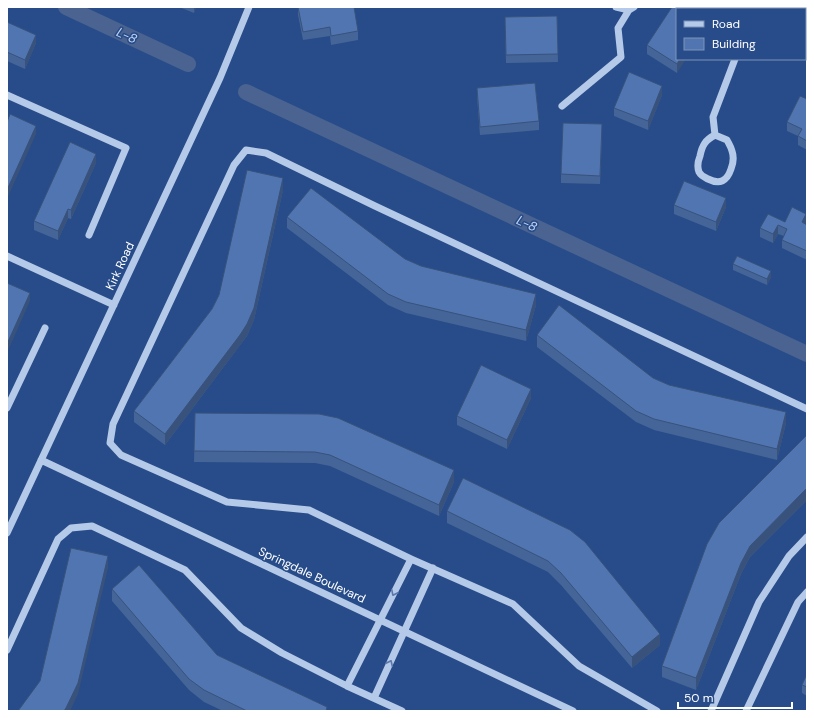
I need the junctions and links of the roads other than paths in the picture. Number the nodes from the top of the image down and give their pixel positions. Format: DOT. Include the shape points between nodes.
graph roads {
  1 [pos="249,7"];
  2 [pos="616,7"];
  3 [pos="632,8"];
  4 [pos="735,60"];
  5 [pos="7,95"];
  6 [pos="562,106"];
  7 [pos="715,135"];
  8 [pos="90,235"];
  9 [pos="7,256"];
  10 [pos="114,305"];
  11 [pos="45,328"];
  12 [pos="7,408"];
  13 [pos="807,409"];
  14 [pos="41,460"];
  15 [pos="9,525"];
  16 [pos="7,533"];
  17 [pos="807,537"];
  18 [pos="411,558"];
  19 [pos="434,568"];
  20 [pos="807,592"];
  21 [pos="381,620"];
  22 [pos="405,631"];
  23 [pos="7,650"];
  24 [pos="347,686"];
  25 [pos="374,698"];
  26 [pos="402,711"];
  27 [pos="573,711"];
  28 [pos="657,711"];
  29 [pos="711,711"];
  30 [pos="746,711"];
  1 -- 10 [label="street, Kirk Road" via="220,78"];
  2 -- 3 [label="street"];
  3 -- 6 [label="street" via="618,28 621,57"];
  4 -- 7 [label="street" via="713,117"];
  5 -- 8 [label="street" via="126,148"];
  7 -- 7 [label="street" via="707,139 701,151 698,170 702,176 718,183 725,181 729,176 733,153 727,140"];
  9 -- 10 [label="street"];
  10 -- 14 [label="street, Kirk Road"];
  11 -- 12 [label="street"];
  13 -- 18 [label="street" via="266,153 246,150 234,165 113,424 110,443 121,455 226,502 309,510"];
  14 -- 15 [label="street, Kirk Road"];
  14 -- 21 [label="street, Springdale Boulevard"];
  15 -- 16 [label="street, Kirk Road"];
  17 -- 29 [label="street" via="789,556 759,602"];
  18 -- 19 [label="street"];
  18 -- 21 [label="street, one-way"];
  19 -- 22 [label="street"];
  19 -- 28 [label="street" via="513,604 579,666"];
  20 -- 30 [label="street" via="798,602"];
  21 -- 22 [label="street, Springdale Boulevard"];
  21 -- 24 [label="street"];
  25 -- 22 [label="street, one-way"];
  22 -- 27 [label="street, Springdale Boulevard"];
  23 -- 24 [label="street" via="58,539 70,528 92,526 185,570 241,628 282,653"];
  24 -- 25 [label="street"];
  25 -- 26 [label="street"];
}
